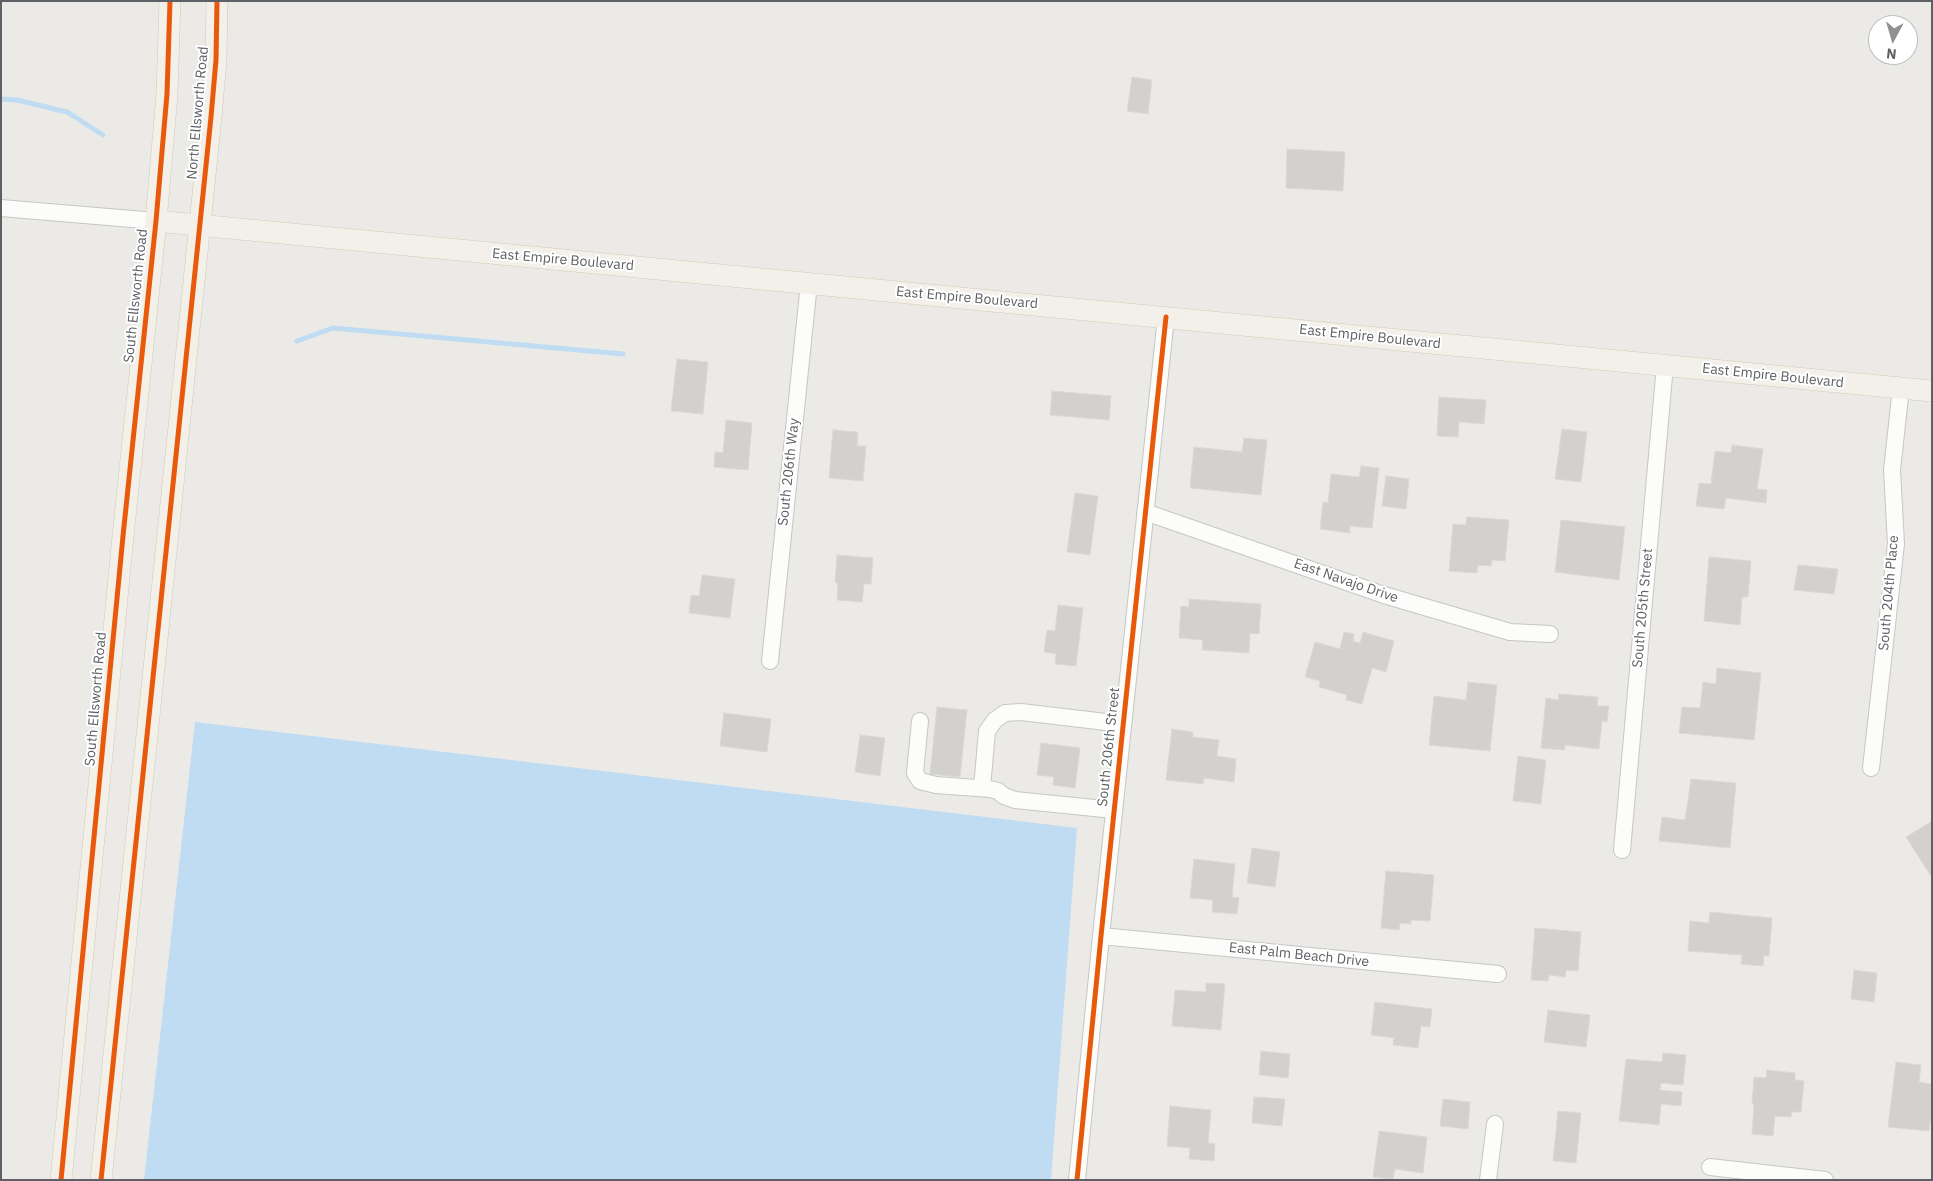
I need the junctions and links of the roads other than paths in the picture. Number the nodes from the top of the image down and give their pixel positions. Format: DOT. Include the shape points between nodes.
graph roads {
  1 [pos="170,1"];
  2 [pos="217,1"];
  3 [pos="1,208"];
  4 [pos="156,221"];
  5 [pos="198,226"];
  6 [pos="809,283"];
  7 [pos="1166,317"];
  8 [pos="1665,365"];
  9 [pos="1901,388"];
  10 [pos="1932,391"];
  11 [pos="1145,512"];
  12 [pos="1550,634"];
  13 [pos="770,661"];
  14 [pos="920,721"];
  15 [pos="1123,724"];
  16 [pos="1871,768"];
  17 [pos="982,788"];
  18 [pos="1114,810"];
  19 [pos="1622,850"];
  20 [pos="1101,936"];
  21 [pos="1498,974"];
  22 [pos="1495,1124"];
  23 [pos="1710,1168"];
  24 [pos="61,1180"];
  25 [pos="101,1180"];
  26 [pos="1077,1180"];
  27 [pos="1488,1180"];
  28 [pos="1826,1180"];
  1 -- 4 [label="main road" via="167,94"];
  2 -- 5 [label="main road, North Ellsworth Road" via="215,70"];
  3 -- 4 [label="street, East Empire Boulevard"];
  4 -- 5 [label="main road, East Empire Boulevard"];
  4 -- 24 [label="main road, South Ellsworth Road"];
  5 -- 6 [label="main road, East Empire Boulevard"];
  5 -- 25 [label="main road"];
  6 -- 7 [label="main road, East Empire Boulevard"];
  6 -- 13 [label="street, South 206th Way"];
  7 -- 8 [label="main road, East Empire Boulevard"];
  7 -- 11 [label="street, South 206th Street"];
  8 -- 9 [label="main road, East Empire Boulevard"];
  8 -- 19 [label="street, South 205th Street"];
  9 -- 10 [label="main road, East Empire Boulevard"];
  9 -- 16 [label="street, South 204th Place" via="1892,470 1896,544"];
  11 -- 12 [label="street, East Navajo Drive" via="1384,595 1510,632"];
  11 -- 15 [label="street, South 206th Street"];
  14 -- 17 [label="street" via="915,773 920,781 936,786"];
  15 -- 17 [label="street" via="1005,713 987,732"];
  15 -- 18 [label="street, South 206th Street"];
  17 -- 18 [label="street" via="1014,800"];
  18 -- 20 [label="street, South 206th Street"];
  20 -- 21 [label="street, East Palm Beach Drive"];
  20 -- 26 [label="street, South 206th Street"];
  22 -- 27 [label="street"];
  23 -- 28 [label="street"];
}
